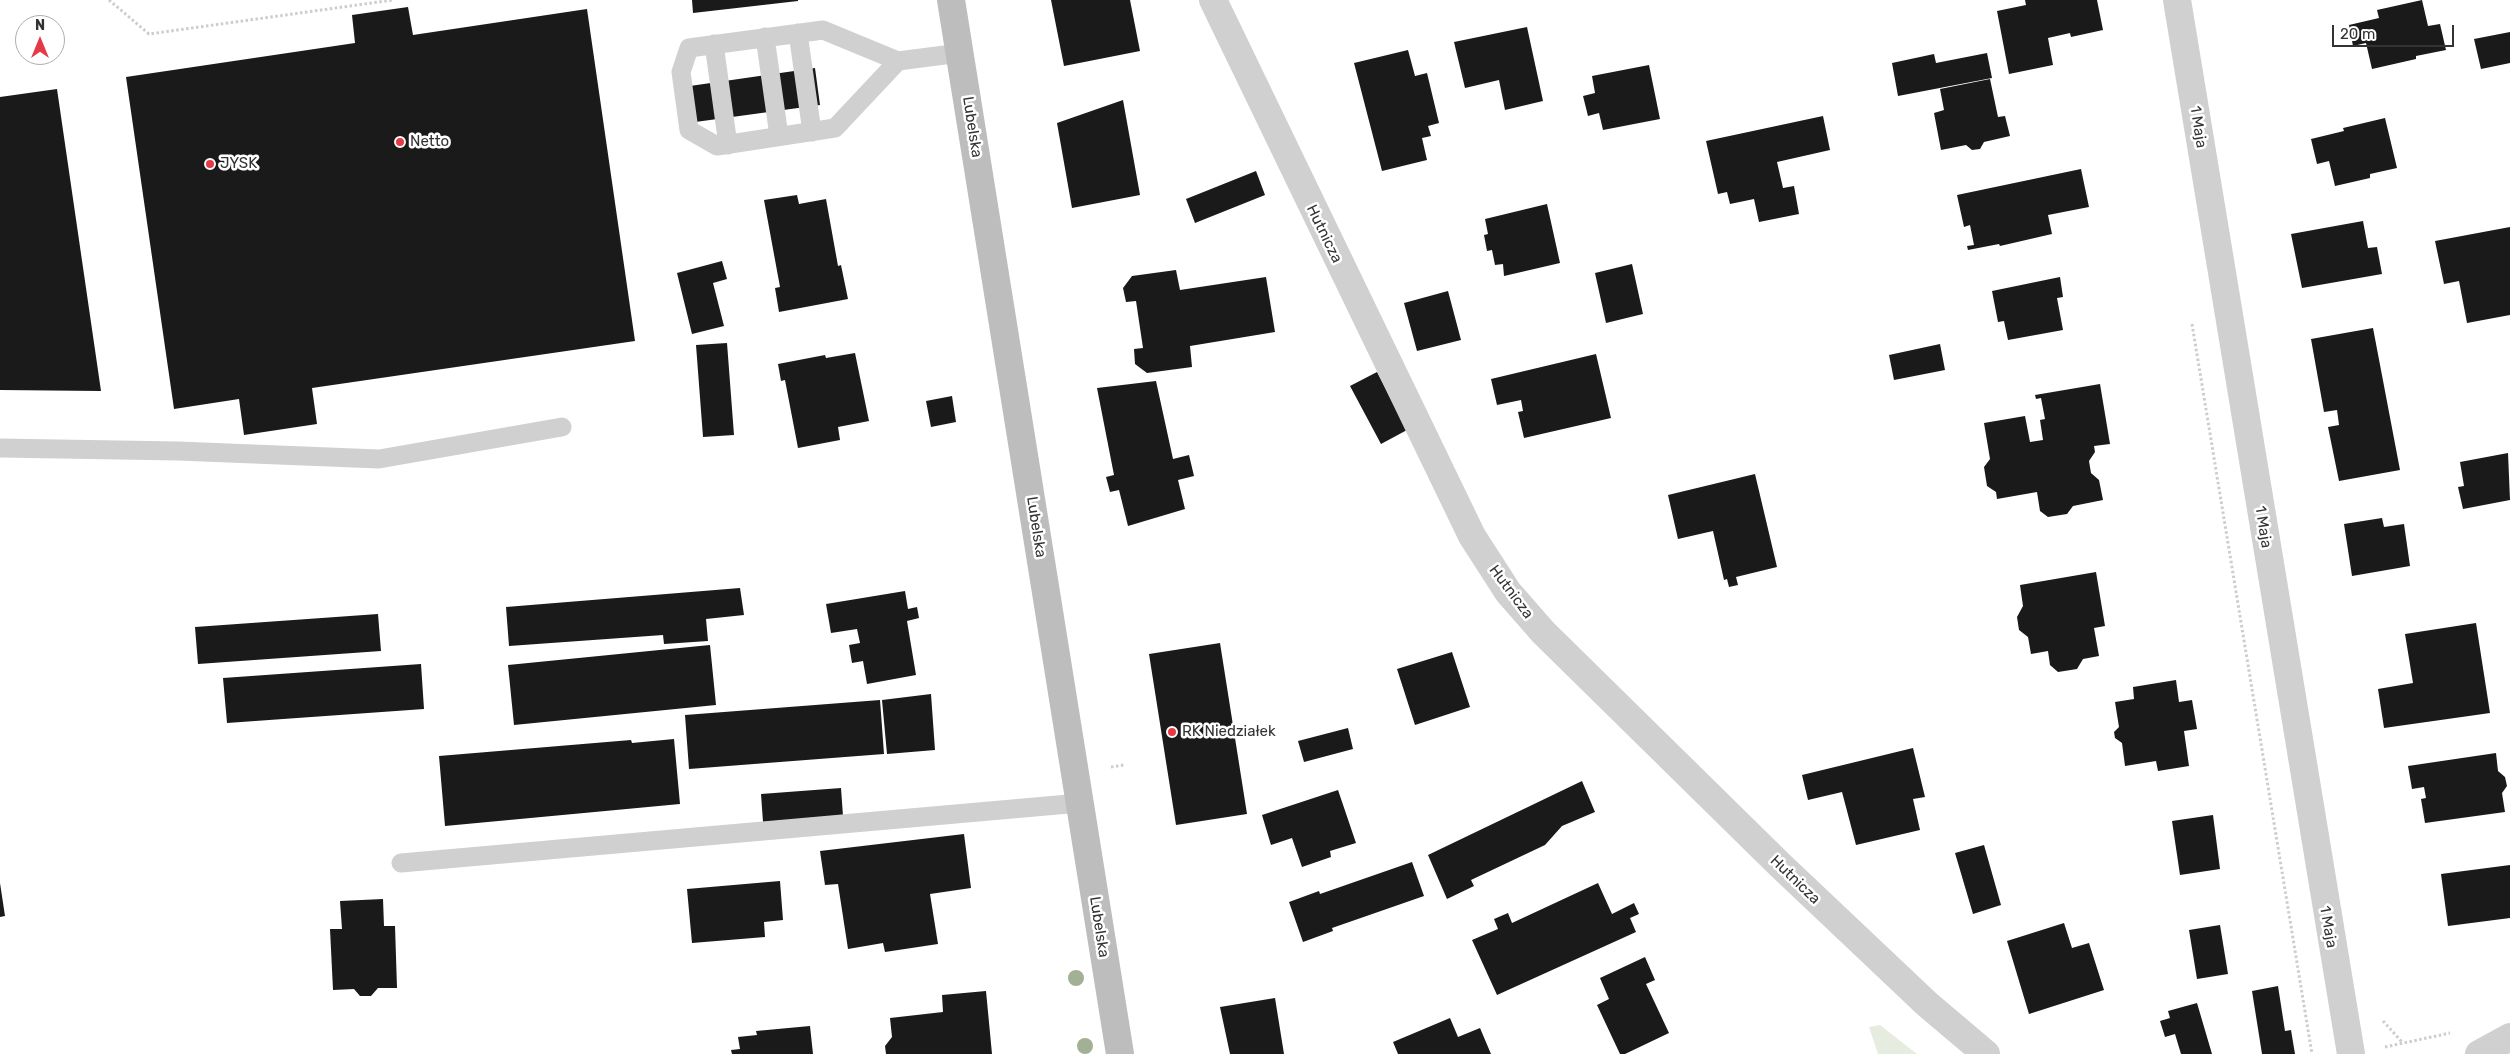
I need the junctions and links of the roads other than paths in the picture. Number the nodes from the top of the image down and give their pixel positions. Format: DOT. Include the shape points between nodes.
graph roads {
  1 [pos="951,0"];
  2 [pos="1213,0"];
  3 [pos="2177,0"];
  4 [pos="798,33"];
  5 [pos="765,37"];
  6 [pos="714,44"];
  7 [pos="960,53"];
  8 [pos="898,61"];
  9 [pos="812,132"];
  10 [pos="779,136"];
  11 [pos="728,145"];
  12 [pos="562,426"];
  13 [pos="0,448"];
  14 [pos="1080,803"];
  15 [pos="402,863"];
  16 [pos="2510,1037"];
  17 [pos="1120,1054"];
  18 [pos="1986,1054"];
  19 [pos="2351,1054"];
  20 [pos="2479,1054"];
  1 -- 7 [label="main road, Lubelska"];
  2 -- 18 [label="street, Hutnicza" via="1472,536 1508,592 1549,639 1779,864 1927,1004"];
  3 -- 19 [label="street, 1 Maja"];
  4 -- 5 [label="lane"];
  4 -- 8 [label="lane" via="823,30"];
  4 -- 9 [label="lane"];
  5 -- 6 [label="lane"];
  5 -- 10 [label="lane"];
  6 -- 11 [label="lane"];
  6 -- 11 [label="lane" via="689,48 681,72 689,130 716,146"];
  7 -- 8 [label="lane"];
  7 -- 14 [label="main road, Lubelska"];
  8 -- 9 [label="lane" via="835,128"];
  9 -- 10 [label="lane"];
  10 -- 11 [label="lane"];
  12 -- 13 [label="lane" via="379,459 178,450"];
  14 -- 15 [label="lane"];
  14 -- 17 [label="main road, Lubelska"];
  16 -- 20 [label="street"];
}
